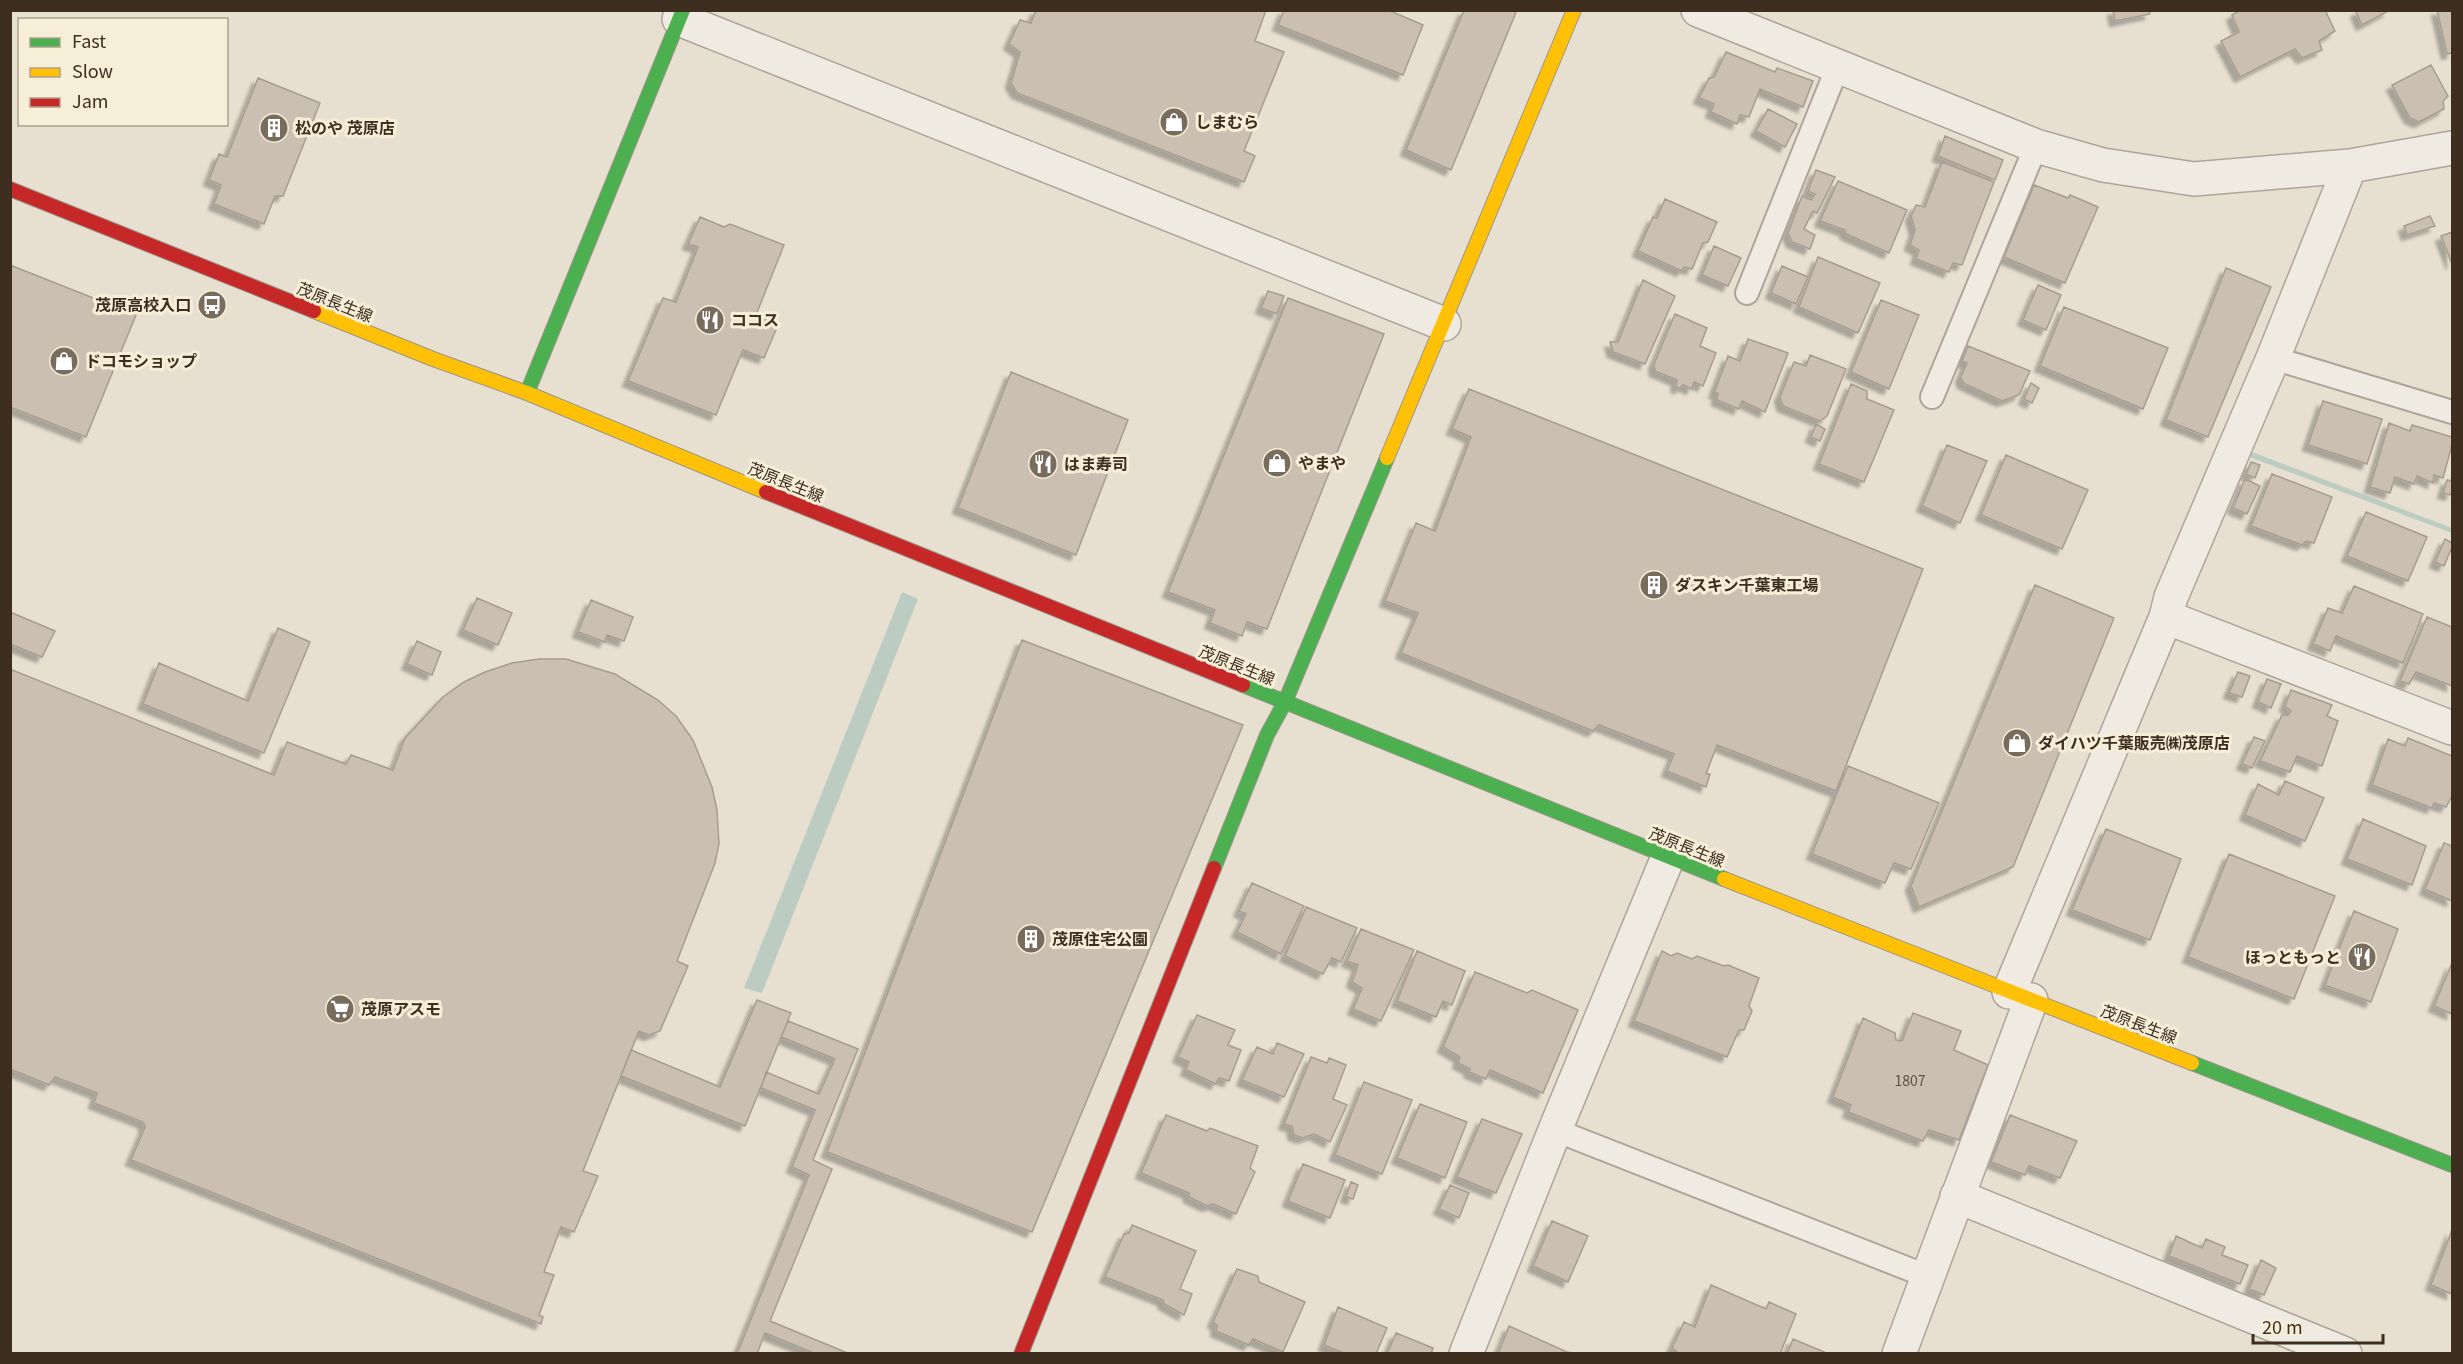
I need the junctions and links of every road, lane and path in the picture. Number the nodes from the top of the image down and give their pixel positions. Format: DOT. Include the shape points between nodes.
graph roads {
  1 [pos="1574,10"];
  2 [pos="1698,10"];
  3 [pos="681,15"];
  4 [pos="1838,66"];
  5 [pos="2036,146"];
  6 [pos="2452,148"];
  7 [pos="2350,166"];
  8 [pos="10,189"];
  9 [pos="1747,293"];
  10 [pos="1444,324"];
  11 [pos="2273,358"];
  12 [pos="527,393"];
  13 [pos="1932,398"];
  14 [pos="2452,412"];
  15 [pos="2166,617"];
  16 [pos="1285,702"];
  17 [pos="2452,729"];
  18 [pos="1668,857"];
  19 [pos="2020,996"];
  20 [pos="1555,1130"];
  21 [pos="2452,1165"];
  22 [pos="1957,1196"];
  23 [pos="1929,1277"];
  24 [pos="1021,1353"];
  25 [pos="1466,1353"];
  26 [pos="1899,1353"];
  27 [pos="2345,1353"];
  1 -- 10 [label="main road"];
  2 -- 4 [label="street"];
  3 -- 10 [label="street"];
  3 -- 12 [label="main road"];
  4 -- 5 [label="street"];
  4 -- 9 [label="lane"];
  5 -- 7 [label="street" via="2103,165 2194,179"];
  5 -- 13 [label="lane"];
  6 -- 7 [label="street"];
  7 -- 11 [label="street"];
  8 -- 12 [label="main road, 茂原長生線"];
  10 -- 16 [label="main road"];
  11 -- 14 [label="lane"];
  11 -- 15 [label="street" via="2171,597"];
  12 -- 16 [label="main road, 茂原長生線"];
  15 -- 17 [label="street"];
  15 -- 19 [label="street"];
  16 -- 18 [label="main road, 茂原長生線"];
  16 -- 24 [label="main road" via="1267,735"];
  18 -- 19 [label="main road, 茂原長生線"];
  18 -- 20 [label="street"];
  19 -- 21 [label="main road, 茂原長生線"];
  19 -- 22 [label="street"];
  20 -- 23 [label="lane"];
  20 -- 25 [label="street"];
  22 -- 23 [label="street"];
  22 -- 27 [label="street"];
  23 -- 26 [label="street"];
}
